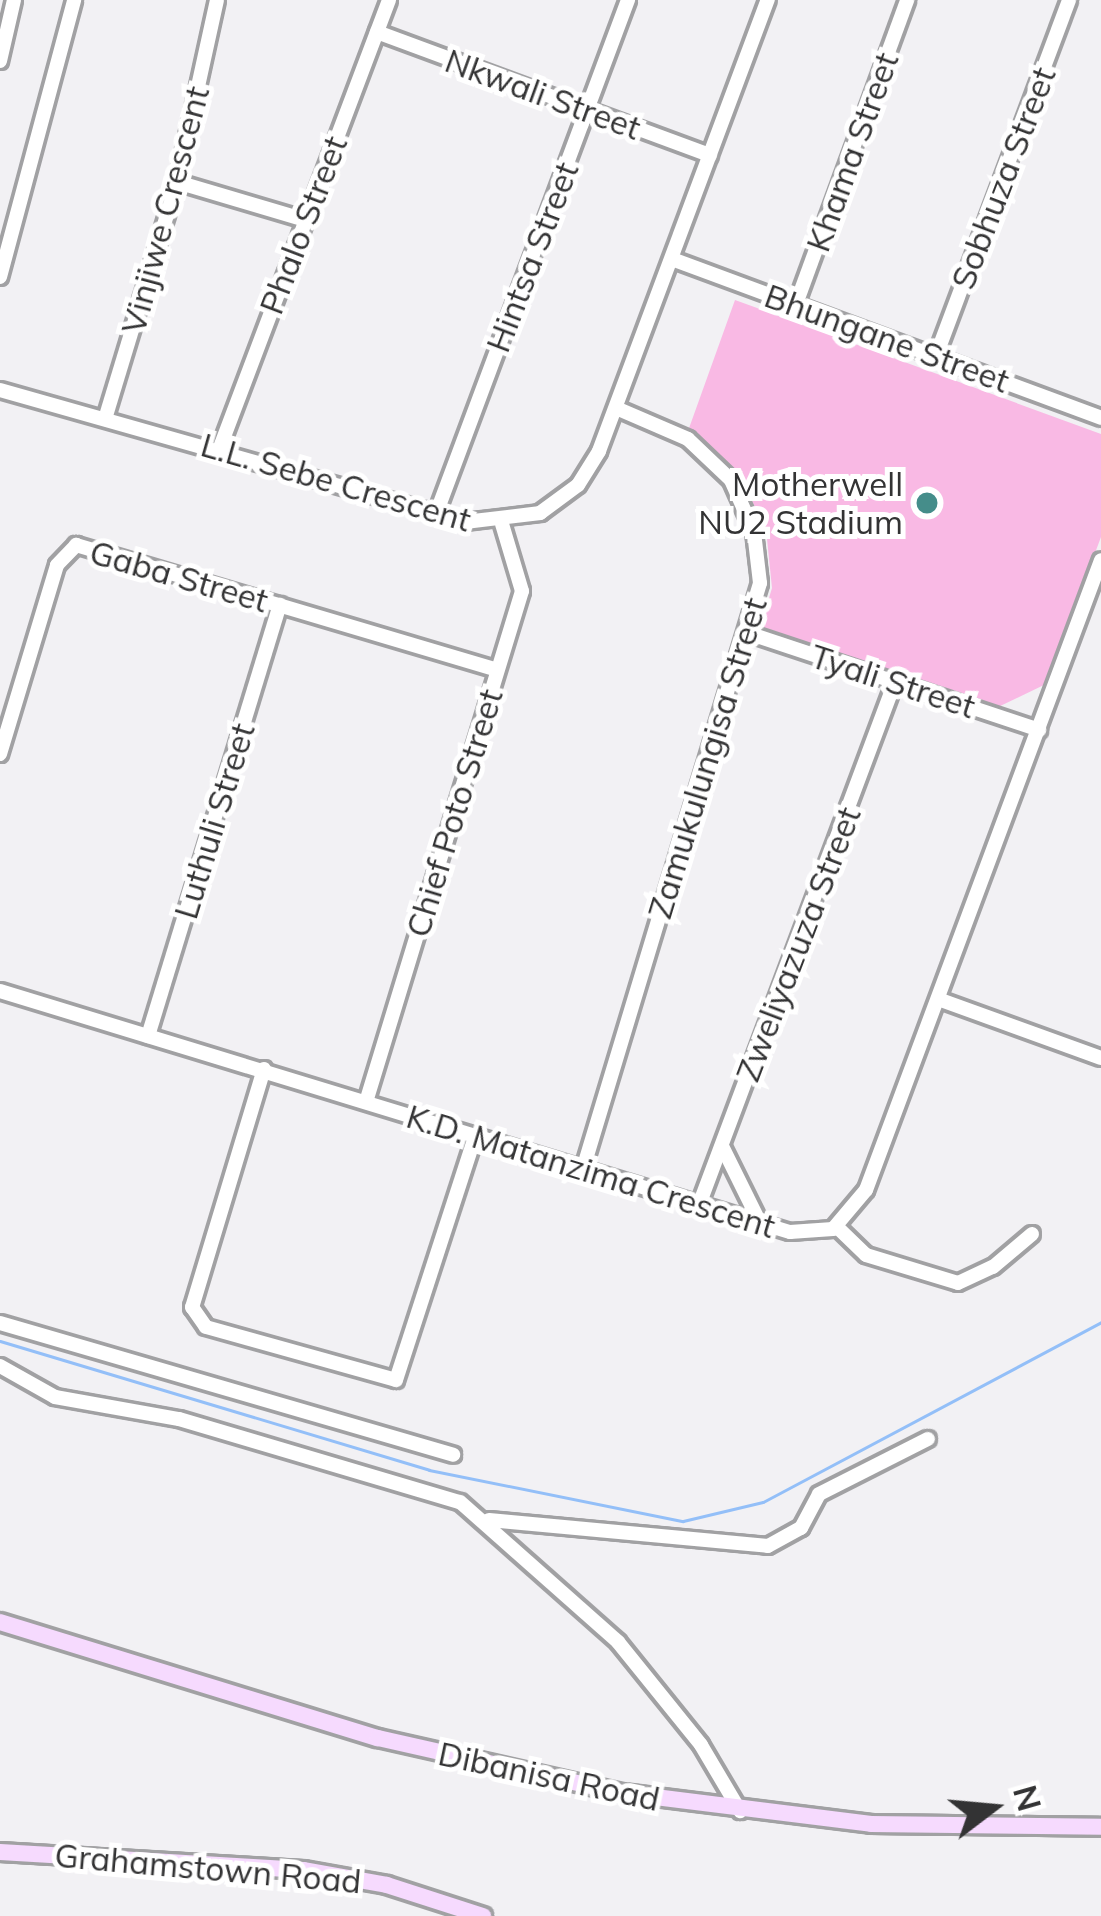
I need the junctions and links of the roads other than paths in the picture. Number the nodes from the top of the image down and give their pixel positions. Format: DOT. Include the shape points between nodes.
graph roads {
  1 [pos="14,0"];
  2 [pos="74,0"];
  3 [pos="217,0"];
  4 [pos="389,0"];
  5 [pos="628,0"];
  6 [pos="768,0"];
  7 [pos="908,0"];
  8 [pos="1070,0"];
  9 [pos="376,32"];
  10 [pos="0,61"];
  11 [pos="588,110"];
  12 [pos="710,155"];
  13 [pos="177,182"];
  14 [pos="305,220"];
  15 [pos="672,259"];
  16 [pos="0,277"];
  17 [pos="796,304"];
  18 [pos="935,356"];
  19 [pos="0,390"];
  20 [pos="616,408"];
  21 [pos="1101,418"];
  22 [pos="105,419"];
  23 [pos="219,450"];
  24 [pos="436,514"];
  25 [pos="502,524"];
  26 [pos="1101,560"];
  27 [pos="280,605"];
  28 [pos="748,633"];
  29 [pos="497,670"];
  30 [pos="895,682"];
  31 [pos="1039,730"];
  32 [pos="0,754"];
  33 [pos="0,991"];
  34 [pos="938,999"];
  35 [pos="148,1036"];
  36 [pos="1101,1058"];
  37 [pos="264,1069"];
  38 [pos="366,1102"];
  39 [pos="475,1137"];
  40 [pos="722,1143"];
  41 [pos="583,1169"];
  42 [pos="699,1205"];
  43 [pos="760,1223"];
  44 [pos="837,1227"];
  45 [pos="1032,1234"];
  46 [pos="0,1323"];
  47 [pos="0,1366"];
  48 [pos="928,1439"];
  49 [pos="453,1455"];
  50 [pos="487,1520"];
  51 [pos="4,1625"];
  52 [pos="740,1811"];
  53 [pos="1101,1830"];
  54 [pos="0,1852"];
  55 [pos="483,1916"];
  1 -- 10 [label="street"];
  2 -- 16 [label="street"];
  3 -- 13 [label="street, Vinjiwe Crescent"];
  4 -- 9 [label="street, Phalo Street"];
  5 -- 11 [label="street, Hintsa Street"];
  6 -- 12 [label="street, L.L. Sebe Crescent"];
  7 -- 17 [label="street, Khama Street"];
  8 -- 18 [label="street, Sobhuza Street"];
  9 -- 11 [label="street, Nkwali Street"];
  9 -- 14 [label="street, Phalo Street"];
  11 -- 12 [label="street, Nkwali Street"];
  11 -- 24 [label="street, Hintsa Street"];
  12 -- 15 [label="street, L.L. Sebe Crescent"];
  13 -- 14 [label="street"];
  13 -- 22 [label="street, Vinjiwe Crescent"];
  14 -- 23 [label="street, Phalo Street"];
  15 -- 17 [label="street, Bhungane Street"];
  15 -- 20 [label="street, L.L. Sebe Crescent"];
  17 -- 18 [label="street, Bhungane Street"];
  18 -- 21 [label="street, Bhungane Street"];
  19 -- 22 [label="street, L.L. Sebe Crescent"];
  20 -- 25 [label="street, L.L. Sebe Crescent" via="578,485 539,513"];
  20 -- 28 [label="street, Zamukulungisa Street" via="688,439 730,480 760,568"];
  22 -- 23 [label="street, L.L. Sebe Crescent"];
  23 -- 24 [label="street, L.L. Sebe Crescent"];
  24 -- 25 [label="street, L.L. Sebe Crescent"];
  25 -- 29 [label="street, Chief Poto Street" via="523,580"];
  26 -- 31 [label="street"];
  27 -- 29 [label="street, Gaba Street"];
  27 -- 32 [label="street, Gaba Street" via="90,547 69,548"];
  27 -- 35 [label="street, Luthuli Street"];
  28 -- 30 [label="street, Tyali Street"];
  28 -- 41 [label="street, Zamukulungisa Street"];
  29 -- 38 [label="street, Chief Poto Street"];
  30 -- 31 [label="street, Tyali Street"];
  30 -- 40 [label="street, Zweliyazuza Street"];
  31 -- 34 [label="street"];
  33 -- 35 [label="street, K.D. Matanzima Crescent"];
  34 -- 36 [label="street"];
  34 -- 44 [label="street" via="866,1190"];
  35 -- 37 [label="street, K.D. Matanzima Crescent"];
  37 -- 38 [label="street, K.D. Matanzima Crescent"];
  37 -- 39 [label="street" via="192,1307 206,1328 396,1380"];
  38 -- 39 [label="street, K.D. Matanzima Crescent"];
  39 -- 41 [label="street, K.D. Matanzima Crescent"];
  40 -- 42 [label="street, Zweliyazuza Street"];
  40 -- 43 [label="street"];
  41 -- 42 [label="street, K.D. Matanzima Crescent"];
  42 -- 43 [label="street, K.D. Matanzima Crescent"];
  43 -- 44 [label="street, K.D. Matanzima Crescent" via="802,1235"];
  44 -- 45 [label="street" via="866,1256 958,1282 993,1267"];
  46 -- 49 [label="street"];
  47 -- 50 [label="street" via="55,1397 179,1419 426,1490"];
  48 -- 50 [label="street" via="819,1494 784,1543"];
  50 -- 52 [label="street" via="630,1656 701,1745"];
  51 -- 52 [label="main road, Dibanisa Road" via="426,1751"];
  52 -- 53 [label="main road, Dibanisa Road" via="975,1831"];
  54 -- 55 [label="main road, Grahamstown Road" via="316,1872"];
}
